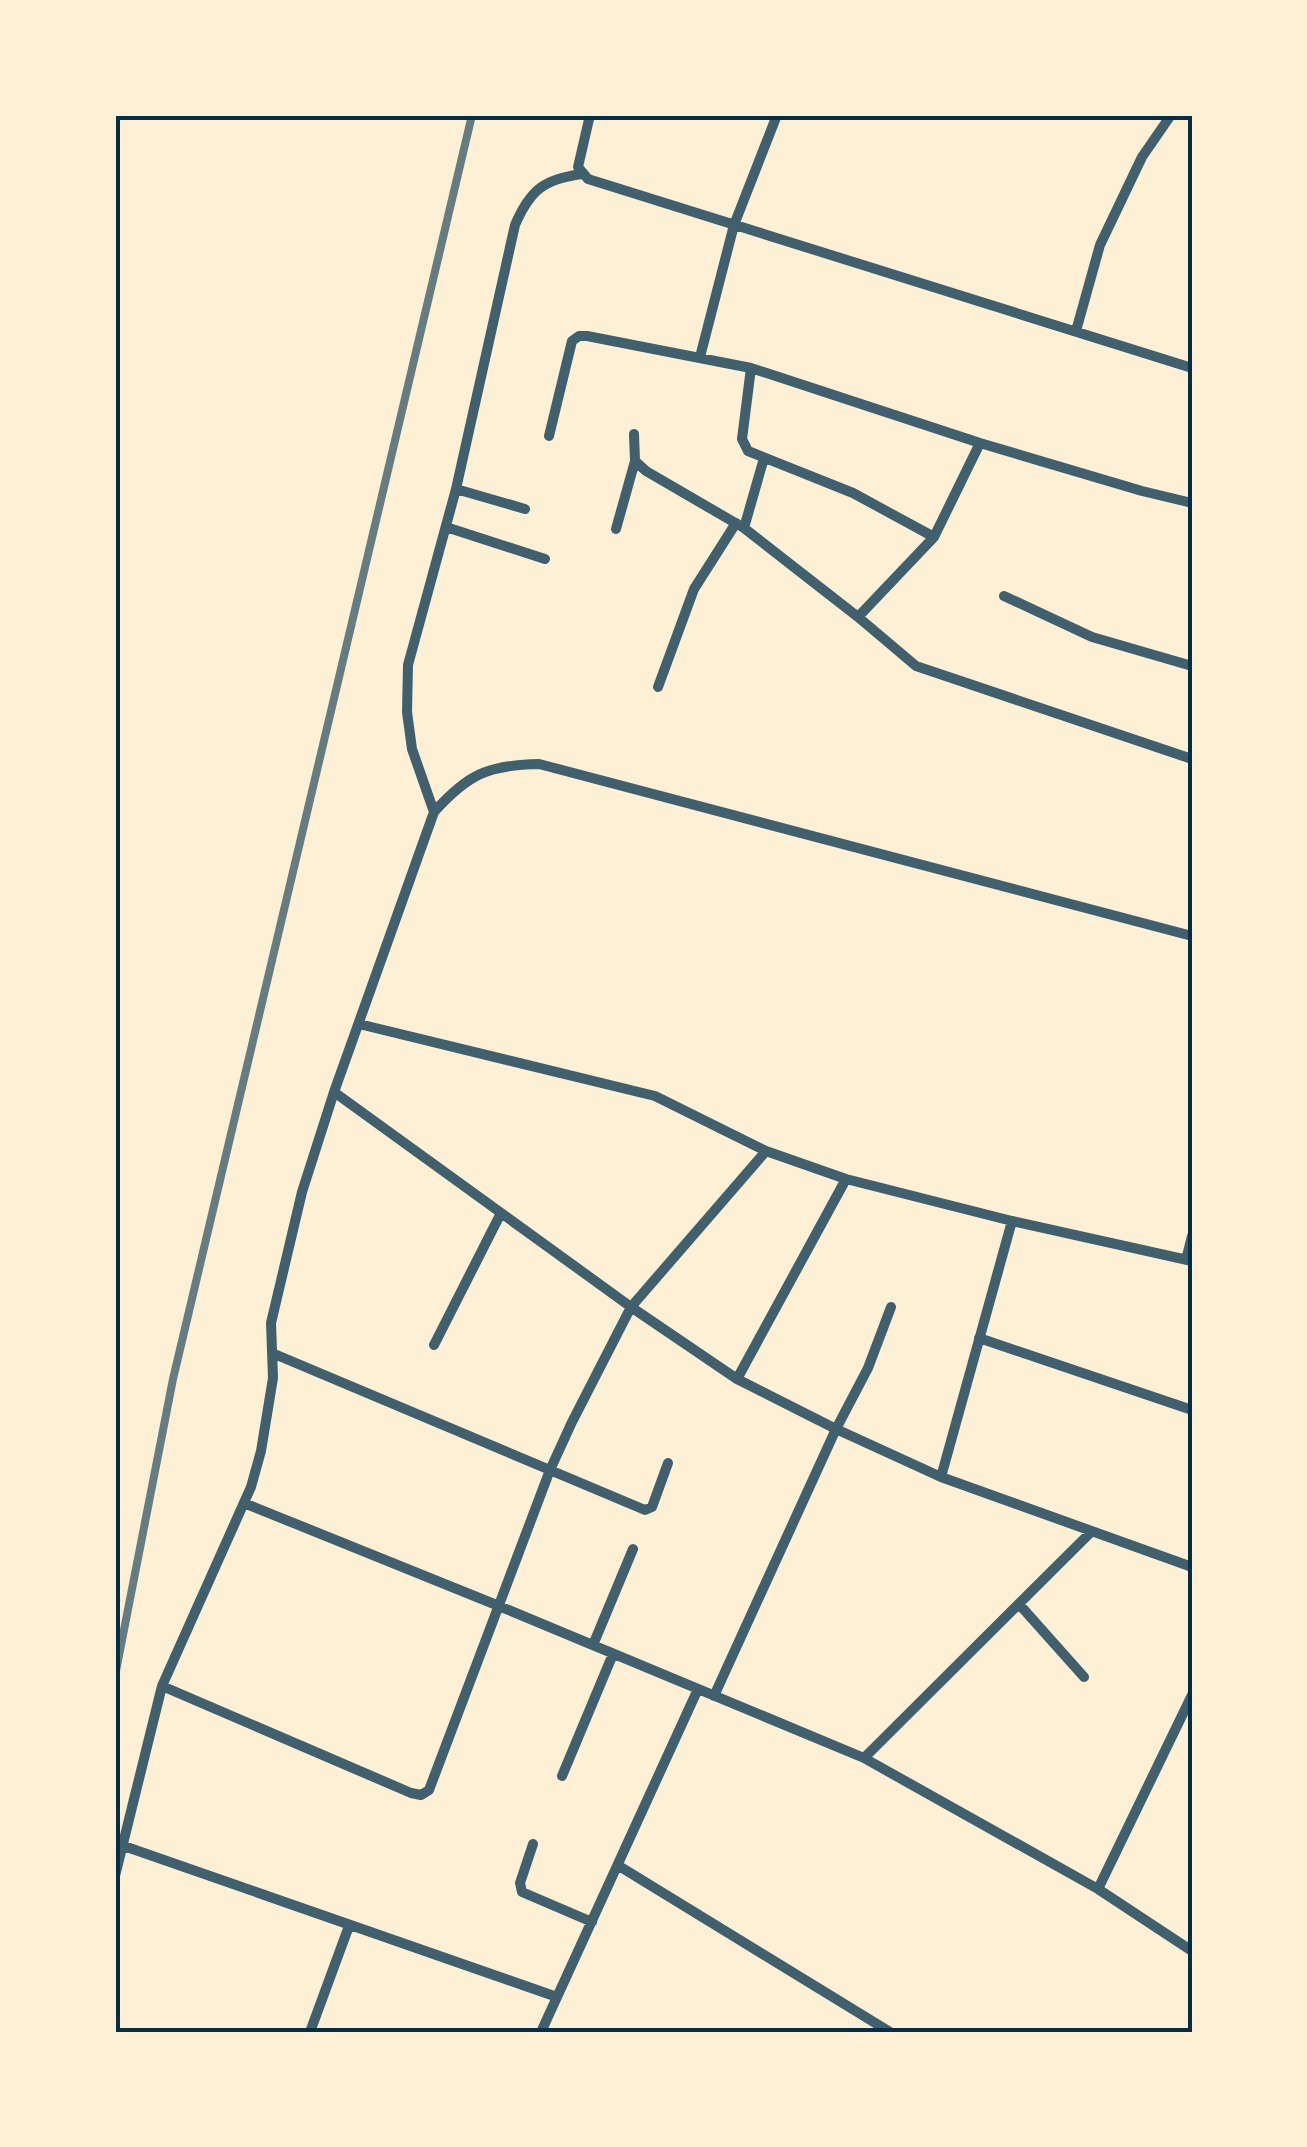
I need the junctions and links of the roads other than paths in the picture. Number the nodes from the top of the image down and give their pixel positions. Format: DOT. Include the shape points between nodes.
graph roads {
  1 [pos="590,115"];
  2 [pos="777,115"];
  3 [pos="1171,115"];
  4 [pos="582,174"];
  5 [pos="734,224"];
  6 [pos="1076,332"];
  7 [pos="700,357"];
  8 [pos="751,368"];
  9 [pos="1192,368"];
  10 [pos="634,434"];
  11 [pos="548,436"];
  12 [pos="980,442"];
  13 [pos="764,458"];
  14 [pos="634,461"];
  15 [pos="456,489"];
  16 [pos="1192,503"];
  17 [pos="524,509"];
  18 [pos="740,526"];
  19 [pos="446,527"];
  20 [pos="616,529"];
  21 [pos="934,537"];
  22 [pos="544,559"];
  23 [pos="1004,596"];
  24 [pos="858,618"];
  25 [pos="1192,666"];
  26 [pos="658,686"];
  27 [pos="1192,759"];
  28 [pos="434,812"];
  29 [pos="1192,936"];
  30 [pos="359,1024"];
  31 [pos="334,1092"];
  32 [pos="766,1150"];
  33 [pos="846,1179"];
  34 [pos="501,1214"];
  35 [pos="1012,1221"];
  36 [pos="1192,1236"];
  37 [pos="1189,1260"];
  38 [pos="630,1307"];
  39 [pos="891,1307"];
  40 [pos="979,1338"];
  41 [pos="434,1345"];
  42 [pos="272,1354"];
  43 [pos="737,1378"];
  44 [pos="1192,1410"];
  45 [pos="836,1430"];
  46 [pos="668,1463"];
  47 [pos="550,1470"];
  48 [pos="941,1477"];
  49 [pos="244,1503"];
  50 [pos="1091,1532"];
  51 [pos="633,1548"];
  52 [pos="1192,1566"];
  53 [pos="1020,1604"];
  54 [pos="499,1606"];
  55 [pos="592,1645"];
  56 [pos="613,1654"];
  57 [pos="1084,1677"];
  58 [pos="162,1686"];
  59 [pos="698,1689"];
  60 [pos="1192,1694"];
  61 [pos="714,1696"];
  62 [pos="864,1758"];
  63 [pos="562,1776"];
  64 [pos="534,1844"];
  65 [pos="121,1846"];
  66 [pos="618,1866"];
  67 [pos="115,1876"];
  68 [pos="1098,1890"];
  69 [pos="592,1922"];
  70 [pos="350,1926"];
  71 [pos="1192,1950"];
  72 [pos="557,1997"];
  73 [pos="310,2032"];
  74 [pos="541,2032"];
  75 [pos="890,2032"];
  1 -- 4 [label="street" via="578,159"];
  2 -- 5 [label="street"];
  3 -- 6 [label="street" via="1142,156 1100,244"];
  4 -- 5 [label="street"];
  4 -- 15 [label="street" via="539,188 515,225"];
  5 -- 6 [label="street"];
  5 -- 7 [label="street"];
  6 -- 9 [label="street"];
  7 -- 8 [label="street"];
  7 -- 11 [label="street" via="574,338"];
  8 -- 12 [label="street"];
  8 -- 13 [label="street" via="742,439 748,451"];
  10 -- 14 [label="street"];
  12 -- 16 [label="street"];
  12 -- 21 [label="street"];
  13 -- 18 [label="street"];
  13 -- 21 [label="street" via="853,493"];
  14 -- 18 [label="street"];
  14 -- 20 [label="street"];
  15 -- 17 [label="street"];
  15 -- 19 [label="street"];
  18 -- 24 [label="street"];
  18 -- 26 [label="street" via="694,589"];
  19 -- 22 [label="street"];
  19 -- 28 [label="street" via="408,665 412,749"];
  21 -- 24 [label="street"];
  23 -- 25 [label="street" via="1092,637"];
  24 -- 27 [label="street" via="916,666"];
  28 -- 29 [label="street" via="480,773 539,764"];
  28 -- 30 [label="street"];
  30 -- 31 [label="street"];
  30 -- 32 [label="street" via="655,1096"];
  31 -- 34 [label="street"];
  31 -- 42 [label="street" via="275,1304"];
  32 -- 33 [label="street"];
  32 -- 38 [label="street"];
  33 -- 35 [label="street"];
  33 -- 43 [label="street"];
  34 -- 38 [label="street"];
  34 -- 41 [label="street"];
  35 -- 37 [label="street"];
  35 -- 40 [label="street"];
  36 -- 37 [label="street"];
  38 -- 43 [label="street"];
  38 -- 47 [label="street"];
  39 -- 45 [label="street"];
  40 -- 44 [label="street"];
  40 -- 48 [label="street"];
  42 -- 47 [label="street"];
  42 -- 49 [label="street" via="260,1451"];
  43 -- 45 [label="street"];
  45 -- 48 [label="street"];
  45 -- 61 [label="street"];
  46 -- 47 [label="street" via="645,1510"];
  47 -- 54 [label="street"];
  48 -- 50 [label="street"];
  49 -- 54 [label="street"];
  49 -- 58 [label="street"];
  50 -- 52 [label="street"];
  50 -- 53 [label="street"];
  51 -- 55 [label="street"];
  53 -- 57 [label="street"];
  53 -- 62 [label="street"];
  54 -- 55 [label="street"];
  54 -- 58 [label="street" via="432,1782 421,1794"];
  55 -- 56 [label="street"];
  56 -- 59 [label="street"];
  56 -- 63 [label="street"];
  58 -- 65 [label="street"];
  59 -- 61 [label="street"];
  59 -- 66 [label="street"];
  60 -- 68 [label="street"];
  61 -- 62 [label="street"];
  62 -- 68 [label="street"];
  64 -- 69 [label="street" via="522,1892"];
  65 -- 67 [label="street"];
  65 -- 70 [label="street"];
  66 -- 69 [label="street"];
  66 -- 75 [label="street"];
  68 -- 71 [label="street"];
  69 -- 72 [label="street"];
  70 -- 72 [label="street"];
  70 -- 73 [label="street"];
  72 -- 74 [label="street"];
}
